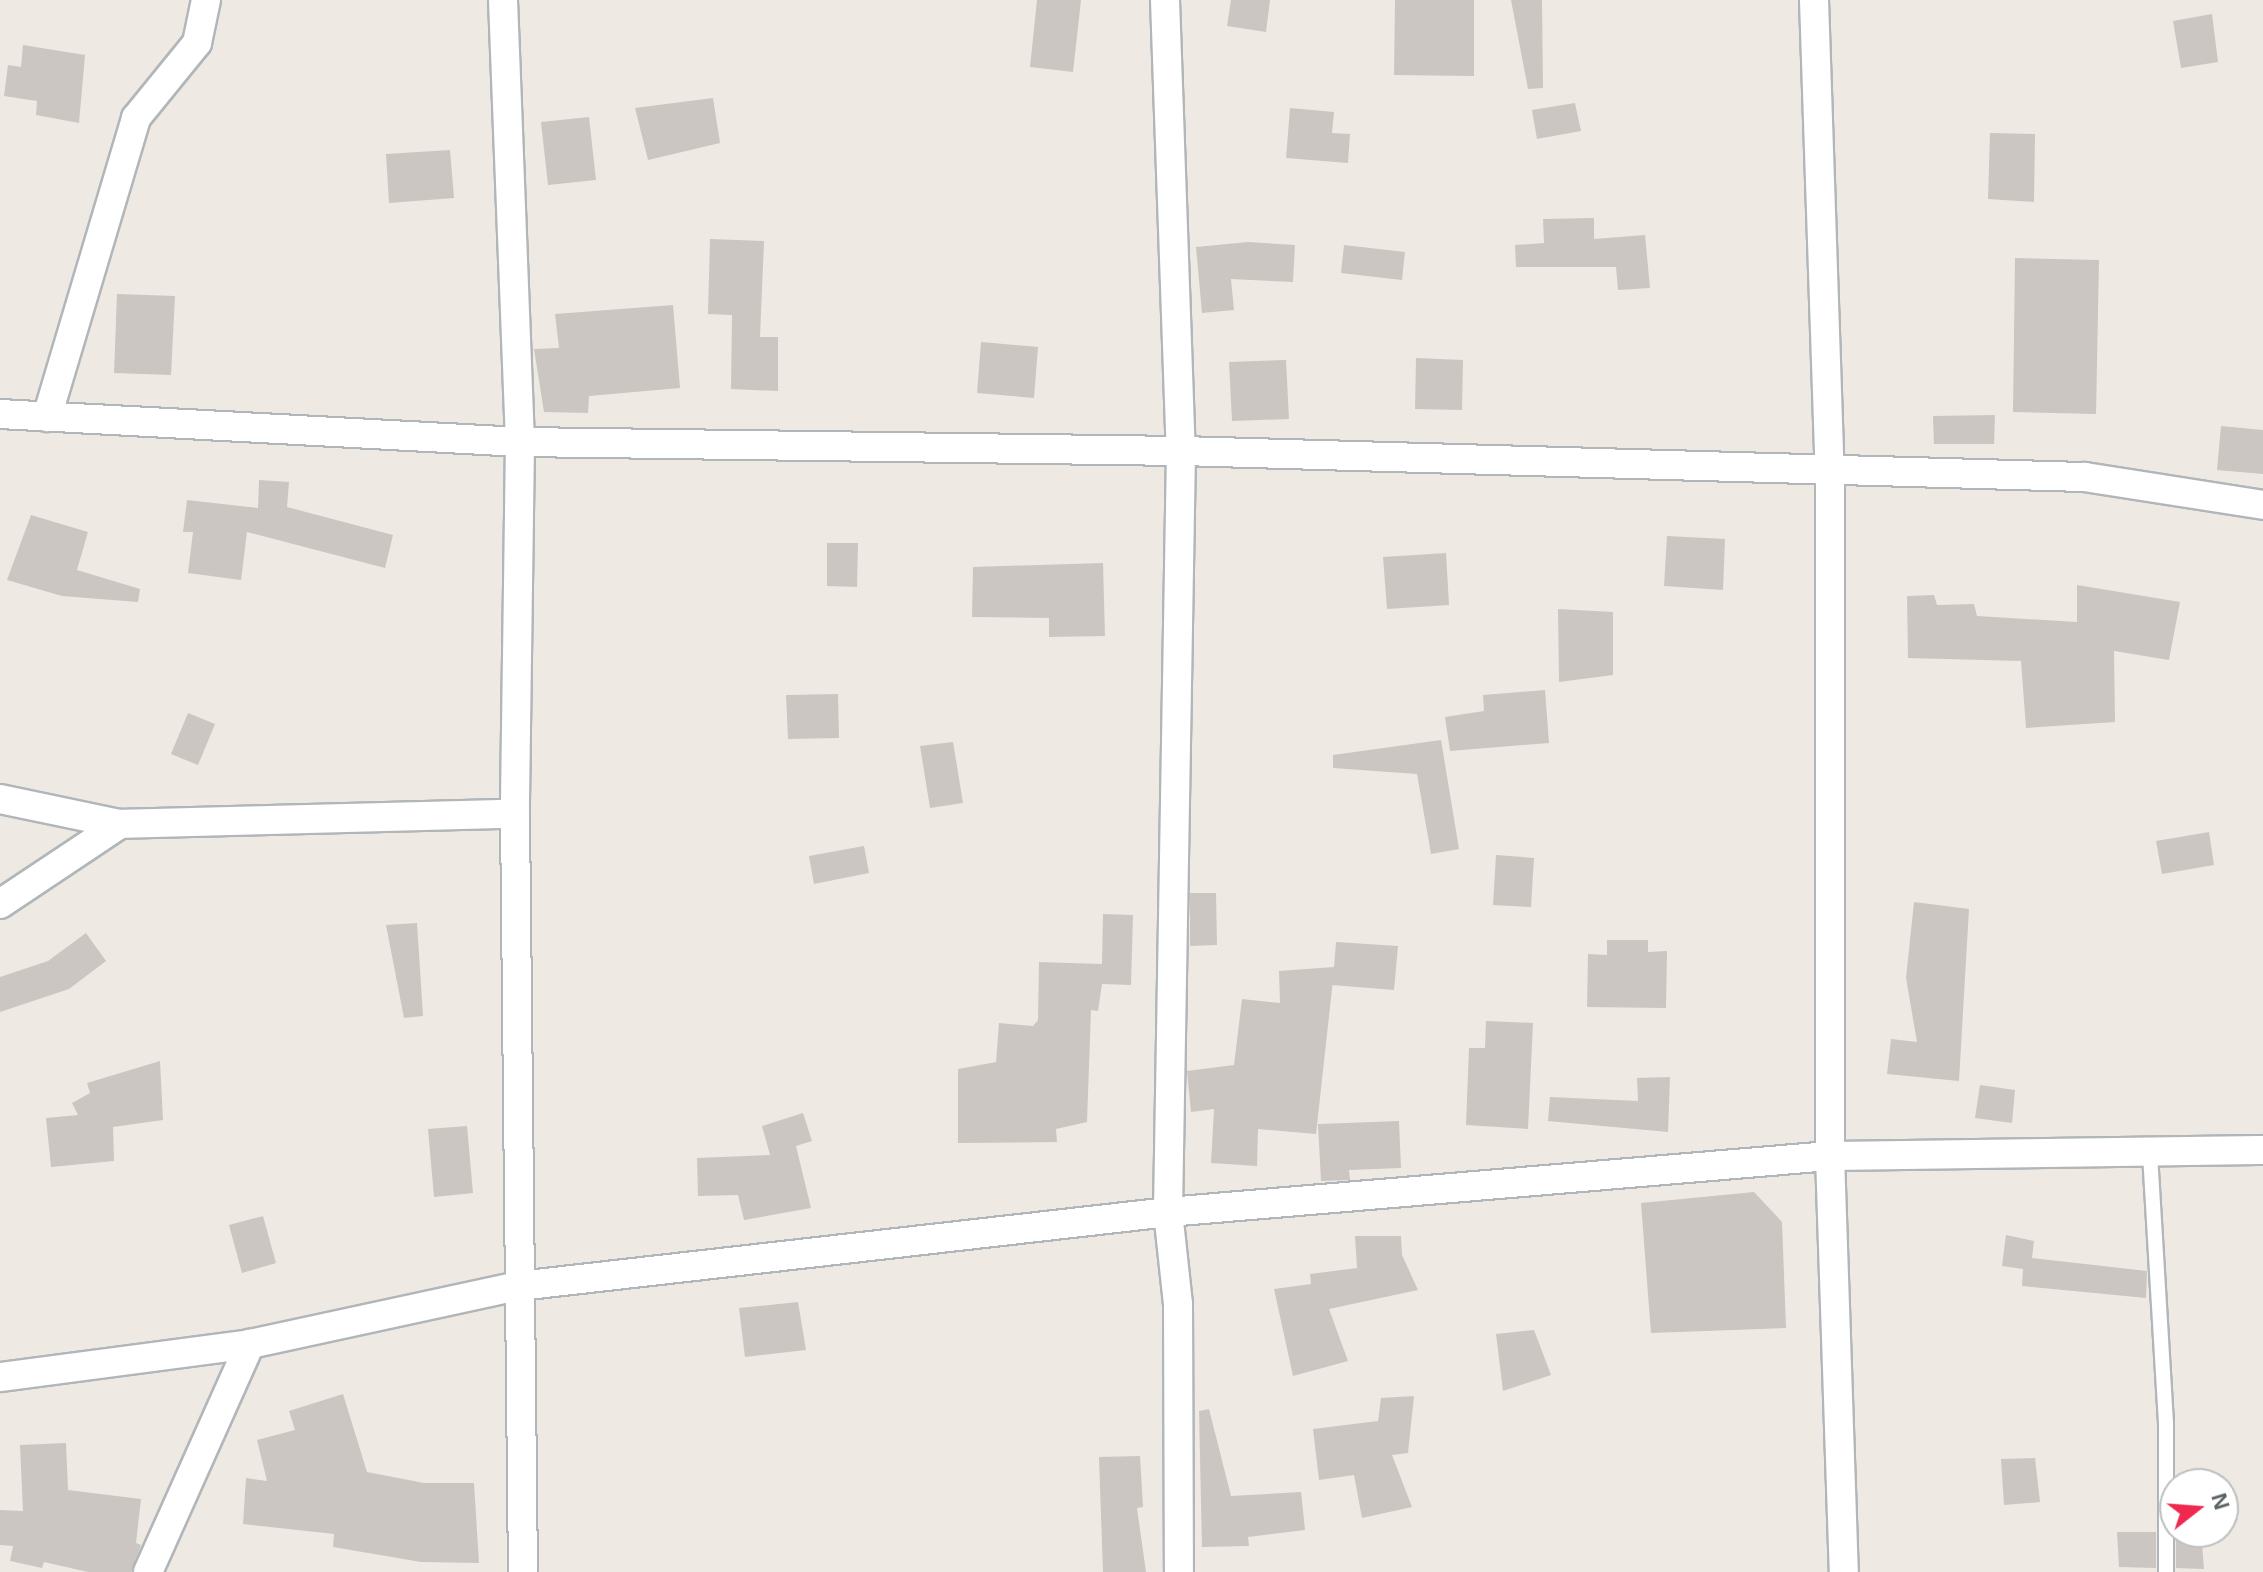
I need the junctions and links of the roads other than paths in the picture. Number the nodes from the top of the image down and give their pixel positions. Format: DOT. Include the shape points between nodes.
graph roads {
  1 [pos="206,0"];
  2 [pos="503,0"];
  3 [pos="1165,0"];
  4 [pos="1814,0"];
  5 [pos="0,414"];
  6 [pos="47,417"];
  7 [pos="520,442"];
  8 [pos="1181,451"];
  9 [pos="1830,470"];
  10 [pos="2263,505"];
  11 [pos="0,799"];
  12 [pos="515,814"];
  13 [pos="120,824"];
  14 [pos="0,904"];
  15 [pos="2263,1150"];
  16 [pos="2150,1154"];
  17 [pos="1830,1156"];
  18 [pos="1168,1212"];
  19 [pos="519,1286"];
  20 [pos="250,1344"];
  21 [pos="0,1377"];
  22 [pos="148,1572"];
  23 [pos="523,1572"];
  24 [pos="1179,1572"];
  25 [pos="1844,1572"];
  26 [pos="2166,1572"];
  1 -- 6 [label="street" via="197,43 136,118"];
  2 -- 7 [label="street"];
  3 -- 8 [label="street"];
  4 -- 9 [label="street"];
  5 -- 6 [label="street"];
  6 -- 7 [label="street"];
  7 -- 8 [label="street"];
  7 -- 12 [label="street"];
  8 -- 9 [label="street"];
  8 -- 18 [label="street"];
  9 -- 10 [label="street" via="2085,477"];
  9 -- 17 [label="street"];
  11 -- 13 [label="street"];
  12 -- 13 [label="street"];
  12 -- 19 [label="street"];
  13 -- 14 [label="street"];
  15 -- 16 [label="street"];
  16 -- 17 [label="street"];
  16 -- 26 [label="lane" via="2166,1424"];
  17 -- 18 [label="street"];
  17 -- 25 [label="street"];
  18 -- 19 [label="street"];
  18 -- 24 [label="street" via="1178,1304"];
  19 -- 20 [label="street"];
  19 -- 23 [label="street"];
  20 -- 21 [label="street"];
  20 -- 22 [label="street"];
}
